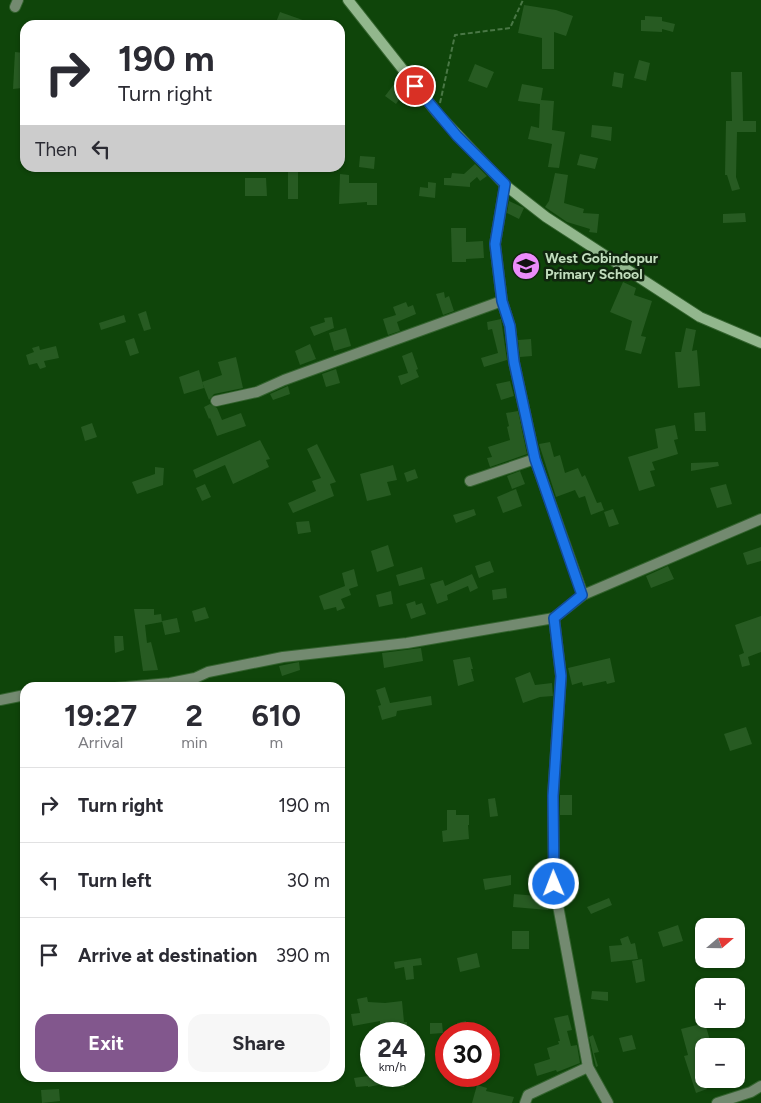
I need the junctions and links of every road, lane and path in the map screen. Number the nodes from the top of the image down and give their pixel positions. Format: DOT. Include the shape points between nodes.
graph roads {
  1 [pos="348,0"];
  2 [pos="523,0"];
  3 [pos="438,114"];
  4 [pos="505,184"];
  5 [pos="502,301"];
  6 [pos="761,343"];
  7 [pos="216,401"];
  8 [pos="535,459"];
  9 [pos="470,481"];
  10 [pos="761,519"];
  11 [pos="582,595"];
  12 [pos="554,618"];
  13 [pos="175,682"];
  14 [pos="20,696"];
  15 [pos="0,700"];
  16 [pos="588,1067"];
  17 [pos="761,1086"];
  18 [pos="525,1103"];
  19 [pos="608,1103"];
  20 [pos="717,1103"];
  1 -- 3 [label="main road"];
  2 -- 3 [label="path" via="510,28 455,35"];
  3 -- 4 [label="main road"];
  4 -- 5 [label="street" via="495,244"];
  4 -- 6 [label="main road" via="546,217 700,317"];
  5 -- 7 [label="street" via="257,392"];
  5 -- 8 [label="street" via="510,326 514,362"];
  8 -- 9 [label="street"];
  8 -- 11 [label="street"];
  10 -- 11 [label="street"];
  11 -- 12 [label="street"];
  12 -- 13 [label="street" via="407,643 283,657"];
  12 -- 16 [label="street" via="561,676 553,796 554,884"];
  14 -- 15 [label="street"];
  16 -- 18 [label="street" via="528,1095"];
  16 -- 19 [label="street"];
  17 -- 20 [label="street"];
}
